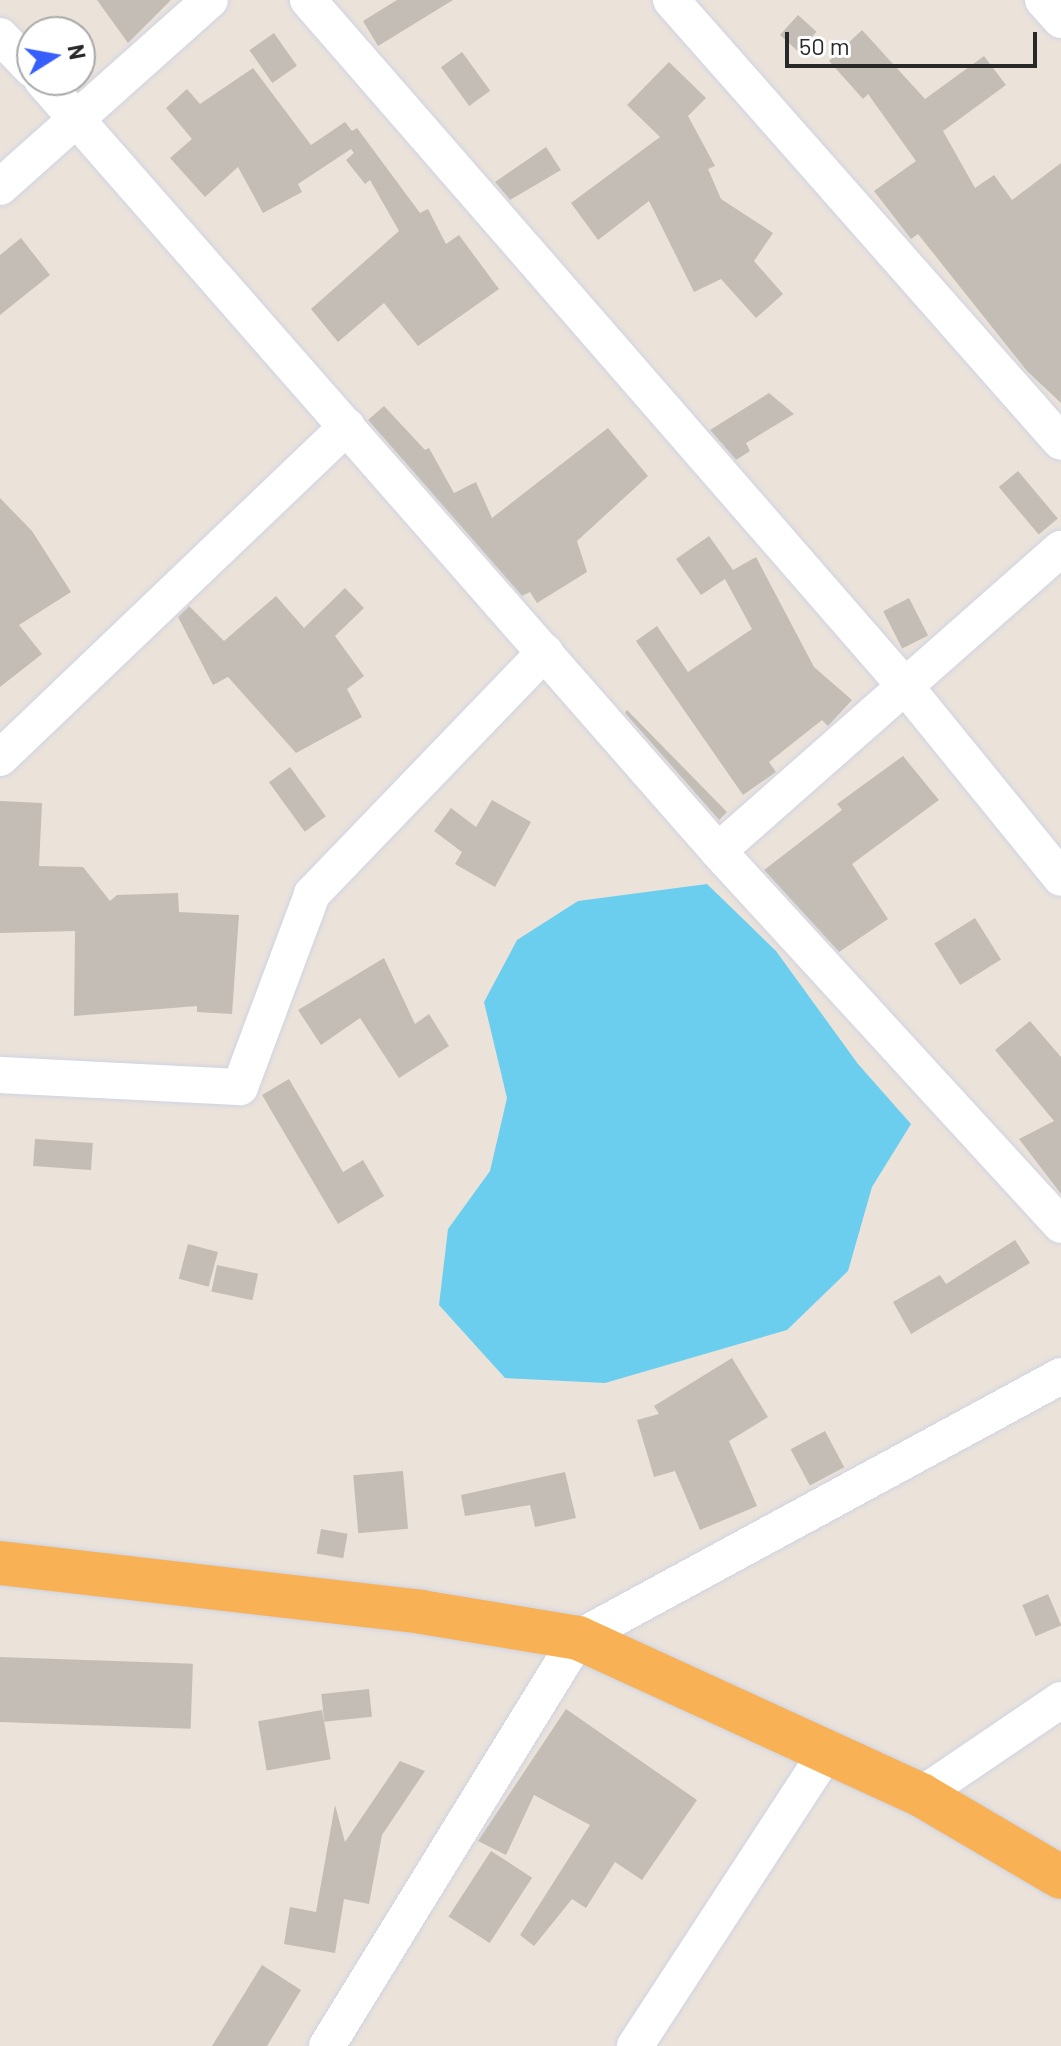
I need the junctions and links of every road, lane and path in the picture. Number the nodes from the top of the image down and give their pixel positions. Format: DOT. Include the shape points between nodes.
graph roads {
  1 [pos="210,0"];
  2 [pos="308,0"];
  3 [pos="671,0"];
  4 [pos="1043,0"];
  5 [pos="1061,20"];
  6 [pos="0,36"];
  7 [pos="16,52"];
  8 [pos="58,96"];
  9 [pos="77,116"];
  10 [pos="0,187"];
  11 [pos="347,426"];
  12 [pos="1061,442"];
  13 [pos="1061,549"];
  14 [pos="545,652"];
  15 [pos="905,686"];
  16 [pos="0,758"];
  17 [pos="718,851"];
  18 [pos="1061,878"];
  19 [pos="0,1075"];
  20 [pos="1061,1225"];
  21 [pos="1061,1376"];
  22 [pos="0,1563"];
  23 [pos="578,1638"];
  24 [pos="1061,1700"];
  25 [pos="827,1751"];
  26 [pos="921,1795"];
  27 [pos="1061,1877"];
  28 [pos="327,2046"];
  29 [pos="635,2046"];
  1 -- 9 [label="street"];
  2 -- 15 [label="street"];
  3 -- 12 [label="street"];
  4 -- 5 [label="street"];
  6 -- 7 [label="street"];
  8 -- 9 [label="street"];
  9 -- 10 [label="street"];
  9 -- 11 [label="street"];
  11 -- 14 [label="street"];
  11 -- 16 [label="street"];
  13 -- 15 [label="street"];
  14 -- 17 [label="street"];
  14 -- 19 [label="street" via="312,894 240,1087"];
  15 -- 17 [label="street"];
  15 -- 18 [label="street"];
  17 -- 20 [label="street"];
  21 -- 23 [label="street"];
  22 -- 23 [label="highway" via="421,1612"];
  23 -- 25 [label="highway"];
  23 -- 28 [label="street"];
  24 -- 26 [label="street"];
  25 -- 26 [label="highway"];
  25 -- 29 [label="street"];
  26 -- 27 [label="highway"];
}
